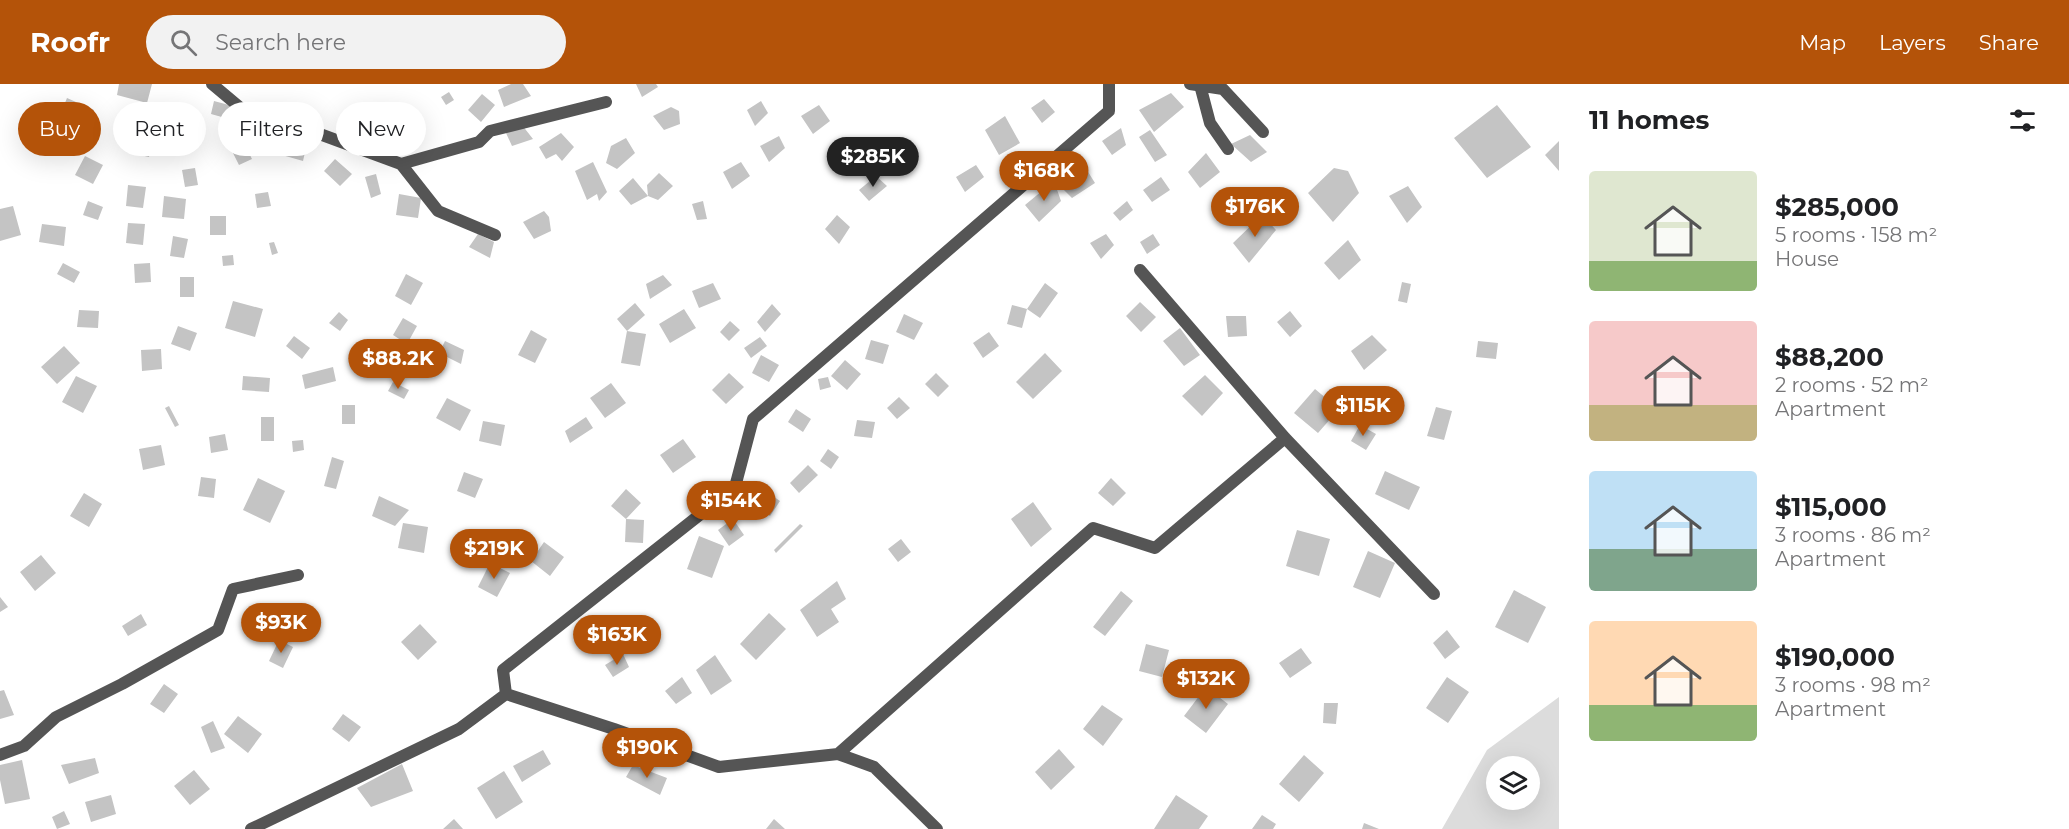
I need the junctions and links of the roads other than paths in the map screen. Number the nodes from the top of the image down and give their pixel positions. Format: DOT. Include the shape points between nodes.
graph roads {
  1 [pos="212,84"];
  2 [pos="1109,84"];
  3 [pos="1195,85"];
  4 [pos="606,102"];
  5 [pos="1263,132"];
  6 [pos="1228,149"];
  7 [pos="401,164"];
  8 [pos="495,235"];
  9 [pos="1140,270"];
  10 [pos="1285,438"];
  11 [pos="298,575"];
  12 [pos="1434,594"];
  13 [pos="506,694"];
  14 [pos="838,754"];
  15 [pos="0,755"];
  16 [pos="251,829"];
  17 [pos="937,829"];
  1 -- 7 [label="street" via="243,110"];
  2 -- 13 [label="street" via="1109,111 753,419 735,487 503,670"];
  3 -- 5 [label="street" via="1222,89"];
  3 -- 6 [label="street" via="1210,123"];
  4 -- 7 [label="street" via="490,131 479,142"];
  7 -- 8 [label="street" via="438,211"];
  9 -- 10 [label="street"];
  10 -- 12 [label="street"];
  10 -- 14 [label="street" via="1155,548 1093,528"];
  11 -- 15 [label="street" via="233,589 218,630 56,717 24,746"];
  13 -- 14 [label="street" via="718,767"];
  13 -- 16 [label="street" via="459,729"];
  14 -- 17 [label="street" via="874,767"];
}
